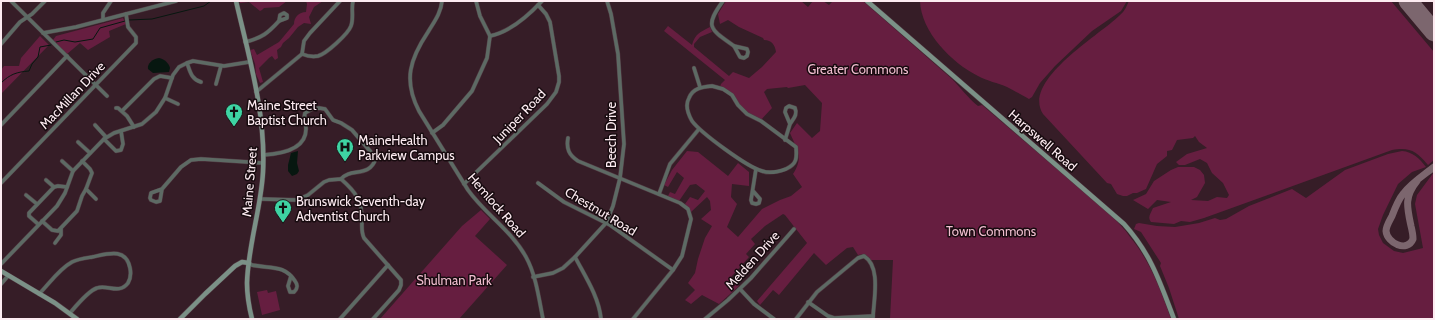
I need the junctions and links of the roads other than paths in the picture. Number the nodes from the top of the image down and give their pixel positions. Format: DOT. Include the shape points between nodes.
graph roads {
  1 [pos="11,1"];
  2 [pos="45,1"];
  3 [pos="111,1"];
  4 [pos="176,1"];
  5 [pos="236,1"];
  6 [pos="340,1"];
  7 [pos="353,1"];
  8 [pos="442,1"];
  9 [pos="476,1"];
  10 [pos="542,1"];
  11 [pos="607,1"];
  12 [pos="723,1"];
  13 [pos="867,1"];
  14 [pos="538,5"];
  15 [pos="126,14"];
  16 [pos="27,17"];
  17 [pos="104,20"];
  18 [pos="280,21"];
  19 [pos="43,33"];
  20 [pos="490,36"];
  21 [pos="245,42"];
  22 [pos="1,44"];
  23 [pos="734,46"];
  24 [pos="302,54"];
  25 [pos="67,56"];
  26 [pos="250,62"];
  27 [pos="187,63"];
  28 [pos="221,66"];
  29 [pos="694,68"];
  30 [pos="172,78"];
  31 [pos="201,82"];
  32 [pos="216,84"];
  33 [pos="96,85"];
  34 [pos="700,87"];
  35 [pos="256,92"];
  36 [pos="107,96"];
  37 [pos="165,98"];
  38 [pos="178,104"];
  39 [pos="116,108"];
  40 [pos="122,111"];
  41 [pos="790,124"];
  42 [pos="1,125"];
  43 [pos="95,125"];
  44 [pos="134,127"];
  45 [pos="699,129"];
  46 [pos="121,131"];
  47 [pos="432,133"];
  48 [pos="105,138"];
  49 [pos="568,138"];
  50 [pos="785,140"];
  51 [pos="78,142"];
  52 [pos="90,153"];
  53 [pos="264,154"];
  54 [pos="82,161"];
  55 [pos="62,162"];
  56 [pos="263,163"];
  57 [pos="756,169"];
  58 [pos="73,171"];
  59 [pos="620,178"];
  60 [pos="341,179"];
  61 [pos="46,180"];
  62 [pos="1,183"];
  63 [pos="464,184"];
  64 [pos="538,184"];
  65 [pos="54,187"];
  66 [pos="67,187"];
  67 [pos="86,189"];
  68 [pos="162,189"];
  69 [pos="753,191"];
  70 [pos="659,194"];
  71 [pos="26,195"];
  72 [pos="96,199"];
  73 [pos="261,199"];
  74 [pos="37,204"];
  75 [pos="42,220"];
  76 [pos="606,223"];
  77 [pos="38,224"];
  78 [pos="61,229"];
  79 [pos="794,229"];
  80 [pos="55,243"];
  81 [pos="576,257"];
  82 [pos="248,263"];
  83 [pos="1,264"];
  84 [pos="388,265"];
  85 [pos="673,270"];
  86 [pos="1,271"];
  87 [pos="8,276"];
  88 [pos="291,276"];
  89 [pos="534,277"];
  90 [pos="1,284"];
  91 [pos="740,289"];
  92 [pos="38,294"];
  93 [pos="808,302"];
  94 [pos="70,313"];
  95 [pos="873,317"];
  96 [pos="707,318"];
  97 [pos="77,319"];
  98 [pos="180,319"];
  99 [pos="252,319"];
  100 [pos="340,319"];
  101 [pos="373,319"];
  102 [pos="543,319"];
  103 [pos="601,319"];
  104 [pos="633,319"];
  105 [pos="774,319"];
  106 [pos="796,319"];
  107 [pos="1174,319"];
  1 -- 16 [label="street"];
  2 -- 16 [label="street"];
  3 -- 17 [label="street" via="103,13"];
  4 -- 15 [label="street"];
  5 -- 21 [label="street, Maine Street"];
  6 -- 24 [label="street" via="310,32 304,41"];
  7 -- 24 [label="street" via="352,22 345,35 320,55"];
  8 -- 47 [label="street, Hemlock Road" via="436,19 415,54 410,75 413,99"];
  9 -- 20 [label="street"];
  10 -- 14 [label="street"];
  11 -- 59 [label="street, Beech Drive" via="618,54 624,144"];
  12 -- 23 [label="street" via="712,17 711,25 716,33"];
  13 -- 107 [label="street, Harpswell Road" via="1124,224 1150,258"];
  14 -- 20 [label="street" via="516,24"];
  14 -- 63 [label="street, Juniper Road" via="550,22 559,70 558,87 543,108"];
  15 -- 17 [label="street"];
  15 -- 33 [label="street, MacMillan Drive" via="128,26 136,37 136,43"];
  16 -- 19 [label="street"];
  16 -- 22 [label="street"];
  17 -- 19 [label="street"];
  18 -- 21 [label="street" via="264,36"];
  19 -- 25 [label="street"];
  20 -- 47 [label="street" via="487,58 474,87 466,100"];
  21 -- 26 [label="street, Maine Street"];
  24 -- 35 [label="street"];
  25 -- 33 [label="street"];
  25 -- 42 [label="street"];
  26 -- 28 [label="street"];
  26 -- 35 [label="street, Maine Street"];
  27 -- 28 [label="street" via="196,61"];
  27 -- 30 [label="street" via="179,67"];
  27 -- 31 [label="street" via="192,77"];
  28 -- 32 [label="street"];
  29 -- 34 [label="street"];
  30 -- 37 [label="street"];
  30 -- 40 [label="street" via="160,76 154,79"];
  33 -- 36 [label="street"];
  33 -- 62 [label="street, MacMillan Drive"];
  34 -- 45 [label="street" via="692,92 687,103 689,114"];
  34 -- 50 [label="street" via="724,89 747,114 761,121"];
  35 -- 53 [label="street, Maine Street"];
  37 -- 38 [label="street"];
  37 -- 44 [label="street" via="152,116"];
  39 -- 40 [label="street"];
  40 -- 44 [label="street"];
  41 -- 41 [label="street" via="785,112 789,106 795,108 796,112"];
  41 -- 50 [label="street"];
  43 -- 48 [label="street"];
  44 -- 46 [label="street"];
  45 -- 57 [label="street"];
  45 -- 70 [label="street" via="670,164"];
  46 -- 48 [label="street"];
  46 -- 48 [label="street" via="121,150 116,151"];
  47 -- 63 [label="street, Hemlock Road"];
  48 -- 52 [label="street"];
  49 -- 59 [label="street" via="567,149 576,160"];
  50 -- 57 [label="street" via="796,147 797,158 792,167 776,173"];
  51 -- 52 [label="street"];
  52 -- 54 [label="street"];
  53 -- 56 [label="street, Maine Street"];
  53 -- 60 [label="street" via="285,152 298,146 306,134 305,113 322,108 333,120 342,122 352,130 376,158 367,170 347,174"];
  54 -- 58 [label="street"];
  54 -- 67 [label="street" via="92,173"];
  55 -- 58 [label="street"];
  56 -- 68 [label="street" via="191,160 181,167"];
  56 -- 73 [label="street, Maine Street"];
  57 -- 69 [label="street"];
  58 -- 66 [label="street"];
  59 -- 70 [label="street"];
  59 -- 76 [label="street, Beech Drive"];
  60 -- 73 [label="street" via="324,182 297,200"];
  60 -- 84 [label="street" via="360,203 364,238"];
  61 -- 65 [label="street"];
  63 -- 89 [label="street, Hemlock Road" via="519,246"];
  64 -- 76 [label="street, Chestnut Road" via="564,202"];
  65 -- 66 [label="street"];
  65 -- 74 [label="street"];
  66 -- 75 [label="street" via="63,198"];
  67 -- 72 [label="street"];
  67 -- 78 [label="street" via="77,211"];
  70 -- 85 [label="street" via="686,207 690,215 682,256"];
  71 -- 74 [label="street"];
  73 -- 82 [label="street, Maine Street"];
  74 -- 77 [label="street" via="28,215"];
  75 -- 77 [label="street"];
  75 -- 78 [label="street" via="52,230"];
  76 -- 81 [label="street, Beech Drive"];
  76 -- 85 [label="street, Chestnut Road"];
  77 -- 83 [label="street"];
  78 -- 80 [label="street" via="61,235"];
  79 -- 91 [label="street, Melden Drive"];
  81 -- 89 [label="street, Beech Drive" via="560,270"];
  81 -- 103 [label="street" via="598,303"];
  82 -- 88 [label="street" via="284,269"];
  82 -- 98 [label="street" via="242,262 235,266"];
  82 -- 99 [label="street, Maine Street" via="247,290"];
  84 -- 100 [label="street"];
  84 -- 101 [label="street" via="400,277 401,285"];
  85 -- 104 [label="street"];
  86 -- 87 [label="street"];
  87 -- 90 [label="street"];
  87 -- 92 [label="street"];
  89 -- 102 [label="street, Hemlock Road"];
  91 -- 96 [label="street, Melden Drive"];
  91 -- 105 [label="street"];
  92 -- 94 [label="street"];
  92 -- 94 [label="street" via="74,261 110,253 123,256 130,270 130,278 126,284 116,290 103,287 95,289"];
  93 -- 95 [label="street" via="834,318"];
  93 -- 95 [label="street" via="858,258 864,256 870,263 874,276"];
  93 -- 106 [label="street"];
  94 -- 97 [label="street"];
}
